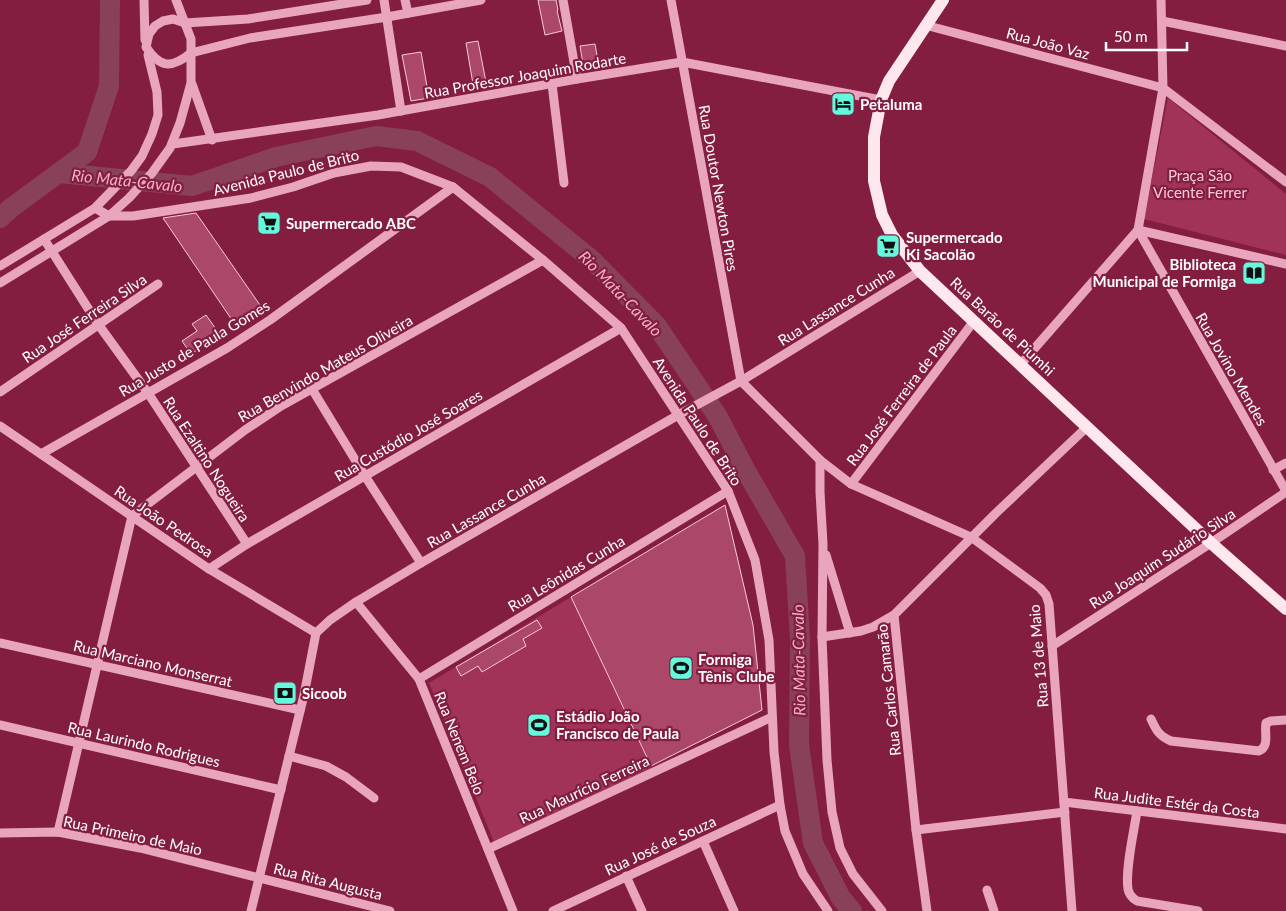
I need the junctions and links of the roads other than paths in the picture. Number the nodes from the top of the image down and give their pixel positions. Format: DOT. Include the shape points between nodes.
graph roads {
  1 [pos="144,0"];
  2 [pos="176,0"];
  3 [pos="367,0"];
  4 [pos="384,0"];
  5 [pos="405,0"];
  6 [pos="481,0"];
  7 [pos="563,0"];
  8 [pos="671,0"];
  9 [pos="943,0"];
  10 [pos="1161,0"];
  11 [pos="462,1"];
  12 [pos="408,12"];
  13 [pos="387,17"];
  14 [pos="1162,21"];
  15 [pos="184,22"];
  16 [pos="926,25"];
  17 [pos="1286,46"];
  18 [pos="146,47"];
  19 [pos="191,53"];
  20 [pos="682,62"];
  21 [pos="578,79"];
  22 [pos="191,83"];
  23 [pos="552,84"];
  24 [pos="1163,88"];
  25 [pos="881,100"];
  26 [pos="401,111"];
  27 [pos="212,140"];
  28 [pos="171,146"];
  29 [pos="1285,178"];
  30 [pos="564,183"];
  31 [pos="452,187"];
  32 [pos="97,206"];
  33 [pos="108,216"];
  34 [pos="1138,230"];
  35 [pos="44,239"];
  36 [pos="52,250"];
  37 [pos="543,260"];
  38 [pos="1286,264"];
  39 [pos="0,266"];
  40 [pos="920,271"];
  41 [pos="0,283"];
  42 [pos="158,284"];
  43 [pos="974,322"];
  44 [pos="98,324"];
  45 [pos="621,328"];
  46 [pos="1020,365"];
  47 [pos="741,381"];
  48 [pos="312,389"];
  49 [pos="0,392"];
  50 [pos="148,393"];
  51 [pos="680,414"];
  52 [pos="0,426"];
  53 [pos="1086,427"];
  54 [pos="41,454"];
  55 [pos="820,460"];
  56 [pos="1286,463"];
  57 [pos="196,466"];
  58 [pos="1273,470"];
  59 [pos="365,476"];
  60 [pos="851,484"];
  61 [pos="728,490"];
  62 [pos="1286,492"];
  63 [pos="132,516"];
  64 [pos="971,537"];
  65 [pos="1211,543"];
  66 [pos="247,544"];
  67 [pos="823,544"];
  68 [pos="421,562"];
  69 [pos="209,569"];
  70 [pos="356,602"];
  71 [pos="1286,609"];
  72 [pos="894,615"];
  73 [pos="316,633"];
  74 [pos="850,634"];
  75 [pos="822,637"];
  76 [pos="0,643"];
  77 [pos="1052,646"];
  78 [pos="97,666"];
  79 [pos="419,679"];
  80 [pos="300,710"];
  81 [pos="772,717"];
  82 [pos="1151,719"];
  83 [pos="1286,720"];
  84 [pos="0,725"];
  85 [pos="79,743"];
  86 [pos="289,756"];
  87 [pos="281,790"];
  88 [pos="374,798"];
  89 [pos="780,805"];
  90 [pos="1065,807"];
  91 [pos="1138,811"];
  92 [pos="1286,829"];
  93 [pos="916,830"];
  94 [pos="58,832"];
  95 [pos="0,833"];
  96 [pos="703,841"];
  97 [pos="488,849"];
  98 [pos="626,876"];
  99 [pos="259,877"];
  100 [pos="987,890"];
  101 [pos="251,911"];
  102 [pos="390,911"];
  103 [pos="513,911"];
  104 [pos="553,911"];
  105 [pos="642,911"];
  106 [pos="734,911"];
  107 [pos="828,911"];
  108 [pos="882,911"];
  109 [pos="927,911"];
  110 [pos="994,911"];
  111 [pos="1072,911"];
  112 [pos="1198,911"];
  1 -- 18 [label="street"];
  2 -- 15 [label="street"];
  3 -- 15 [label="street" via="248,19"];
  4 -- 13 [label="street"];
  5 -- 12 [label="street"];
  6 -- 11 [label="street"];
  7 -- 21 [label="street"];
  8 -- 20 [label="street, Rua Doutor Newton Pires"];
  9 -- 16 [label="main road, Rua Barão de Piumhi"];
  10 -- 14 [label="street"];
  11 -- 12 [label="street"];
  12 -- 13 [label="street"];
  13 -- 19 [label="street" via="250,38"];
  13 -- 26 [label="street"];
  14 -- 17 [label="street"];
  14 -- 24 [label="street"];
  15 -- 18 [label="street" via="173,19 155,26"];
  15 -- 19 [label="street"];
  16 -- 24 [label="street, Rua João Vaz"];
  16 -- 25 [label="main road, Rua Barão de Piumhi" via="889,81"];
  18 -- 19 [label="street" via="154,60 163,64 173,64"];
  18 -- 32 [label="street" via="158,92 158,115 142,156"];
  19 -- 22 [label="street"];
  20 -- 21 [label="street, Rua Professor Joaquim Rodarte"];
  20 -- 25 [label="street, Rua Professor Joaquim Rodarte"];
  20 -- 47 [label="street, Rua Doutor Newton Pires"];
  21 -- 23 [label="street, Rua Professor Joaquim Rodarte"];
  22 -- 27 [label="street"];
  22 -- 28 [label="street"];
  23 -- 26 [label="street, Rua Professor Joaquim Rodarte"];
  23 -- 30 [label="street"];
  24 -- 29 [label="street"];
  24 -- 34 [label="street"];
  25 -- 40 [label="main road, Rua Barão de Piumhi" via="874,137 874,181 882,215 892,235"];
  26 -- 27 [label="street, Rua Professor Joaquim Rodarte"];
  27 -- 28 [label="street, Rua Professor Joaquim Rodarte"];
  28 -- 33 [label="street" via="152,173"];
  31 -- 33 [label="street, Avenida Paulo de Brito" via="402,167 371,166 334,173 251,198 133,216"];
  31 -- 37 [label="street, Avenida Paulo de Brito"];
  31 -- 50 [label="street, Rua Justo de Paula Gomes" via="270,320"];
  32 -- 33 [label="street"];
  32 -- 35 [label="street"];
  33 -- 36 [label="street"];
  34 -- 38 [label="street"];
  34 -- 46 [label="street"];
  34 -- 58 [label="street, Rua Jovino Mendes"];
  35 -- 36 [label="street, Rua Ezaltino Nogueira"];
  35 -- 39 [label="street"];
  36 -- 41 [label="street"];
  36 -- 44 [label="street, Rua Ezaltino Nogueira"];
  37 -- 45 [label="street, Avenida Paulo de Brito"];
  37 -- 48 [label="street, Rua Benvindo Mateus Oliveira"];
  40 -- 43 [label="main road, Rua Barão de Piumhi"];
  40 -- 47 [label="street, Rua Lassance Cunha"];
  42 -- 44 [label="street, Rua José Ferreira Silva"];
  43 -- 46 [label="main road, Rua Barão de Piumhi"];
  43 -- 60 [label="street, Rua José Ferreira de Paula"];
  44 -- 49 [label="street, Rua José Ferreira Silva"];
  44 -- 50 [label="street, Rua Ezaltino Nogueira"];
  45 -- 51 [label="street, Avenida Paulo de Brito"];
  45 -- 59 [label="street, Rua Custódio José Soares"];
  46 -- 53 [label="main road, Rua Barão de Piumhi"];
  47 -- 51 [label="street, Rua Lassance Cunha"];
  47 -- 55 [label="street, Rua 13 de Maio"];
  48 -- 57 [label="street, Rua Benvindo Mateus Oliveira" via="281,406"];
  48 -- 59 [label="street"];
  50 -- 54 [label="street, Rua Justo de Paula Gomes"];
  50 -- 57 [label="street, Rua Ezaltino Nogueira"];
  51 -- 61 [label="street, Avenida Paulo de Brito"];
  51 -- 68 [label="street, Rua Lassance Cunha"];
  52 -- 54 [label="street, Rua João Pedrosa"];
  53 -- 64 [label="street, Rua Carlos Camarão"];
  53 -- 65 [label="main road, Rua Barão de Piumhi"];
  54 -- 63 [label="street, Rua João Pedrosa"];
  55 -- 60 [label="street, Rua 13 de Maio"];
  55 -- 67 [label="street"];
  56 -- 58 [label="street"];
  57 -- 63 [label="street, Rua Benvindo Mateus Oliveira"];
  57 -- 66 [label="street, Rua Ezaltino Nogueira"];
  58 -- 62 [label="street, Rua Jovino Mendes"];
  59 -- 66 [label="street, Rua Custódio José Soares"];
  59 -- 68 [label="street"];
  60 -- 64 [label="street, Rua 13 de Maio"];
  61 -- 79 [label="street, Rua Leônidas Cunha"];
  61 -- 81 [label="street, Avenida Paulo de Brito" via="755,560 769,640"];
  62 -- 65 [label="street, Rua Joaquim Sudário Silva"];
  63 -- 69 [label="street, Rua João Pedrosa"];
  63 -- 78 [label="street"];
  64 -- 72 [label="street, Rua Carlos Camarão"];
  64 -- 77 [label="street, Rua 13 de Maio" via="1046,595"];
  65 -- 71 [label="main road, Rua Barão de Piumhi"];
  65 -- 77 [label="street, Rua Joaquim Sudário Silva"];
  66 -- 69 [label="street, Rua Custódio José Soares"];
  67 -- 74 [label="street"];
  67 -- 75 [label="street"];
  68 -- 70 [label="street, Rua Lassance Cunha"];
  69 -- 73 [label="street, Rua João Pedrosa"];
  70 -- 73 [label="street, Rua Lassance Cunha"];
  70 -- 79 [label="street, Rua Nenem Belo"];
  72 -- 74 [label="street" via="874,627"];
  72 -- 93 [label="street, Rua Carlos Camarão"];
  73 -- 80 [label="street"];
  74 -- 75 [label="street"];
  75 -- 108 [label="street" via="832,812 840,848 853,874"];
  76 -- 78 [label="street, Rua Marciano Monserrat"];
  77 -- 90 [label="street, Rua 13 de Maio"];
  78 -- 80 [label="street, Rua Marciano Monserrat"];
  78 -- 85 [label="street"];
  79 -- 97 [label="street, Rua Nenem Belo"];
  80 -- 86 [label="street"];
  81 -- 89 [label="street, Avenida Paulo de Brito"];
  81 -- 97 [label="street, Rua Maurício Ferreira"];
  82 -- 83 [label="street" via="1161,736 1171,741 1259,751 1266,744 1266,723"];
  84 -- 85 [label="street, Rua Laurindo Rodrigues"];
  85 -- 87 [label="street, Rua Laurindo Rodrigues"];
  85 -- 94 [label="street"];
  86 -- 87 [label="street"];
  86 -- 88 [label="street" via="326,766"];
  87 -- 99 [label="street"];
  89 -- 96 [label="street, Rua José de Souza"];
  89 -- 107 [label="street, Avenida Paulo de Brito" via="785,831 803,874"];
  90 -- 91 [label="street, Rua Judite Estér da Costa"];
  90 -- 93 [label="street, Rua Judite Estér da Costa"];
  90 -- 111 [label="street, Rua 13 de Maio"];
  91 -- 92 [label="street, Rua Judite Estér da Costa"];
  91 -- 112 [label="street" via="1130,858 1130,895 1137,901"];
  93 -- 109 [label="street, Rua Carlos Camarão"];
  94 -- 95 [label="street, Rua Primeiro de Maio"];
  94 -- 99 [label="street, Rua Primeiro de Maio"];
  96 -- 98 [label="street, Rua José de Souza"];
  96 -- 106 [label="street"];
  97 -- 103 [label="street, Rua Nenem Belo"];
  98 -- 104 [label="street, Rua José de Souza"];
  98 -- 105 [label="street"];
  99 -- 101 [label="street"];
  99 -- 102 [label="street, Rua Rita Augusta"];
  100 -- 110 [label="street"];
}
